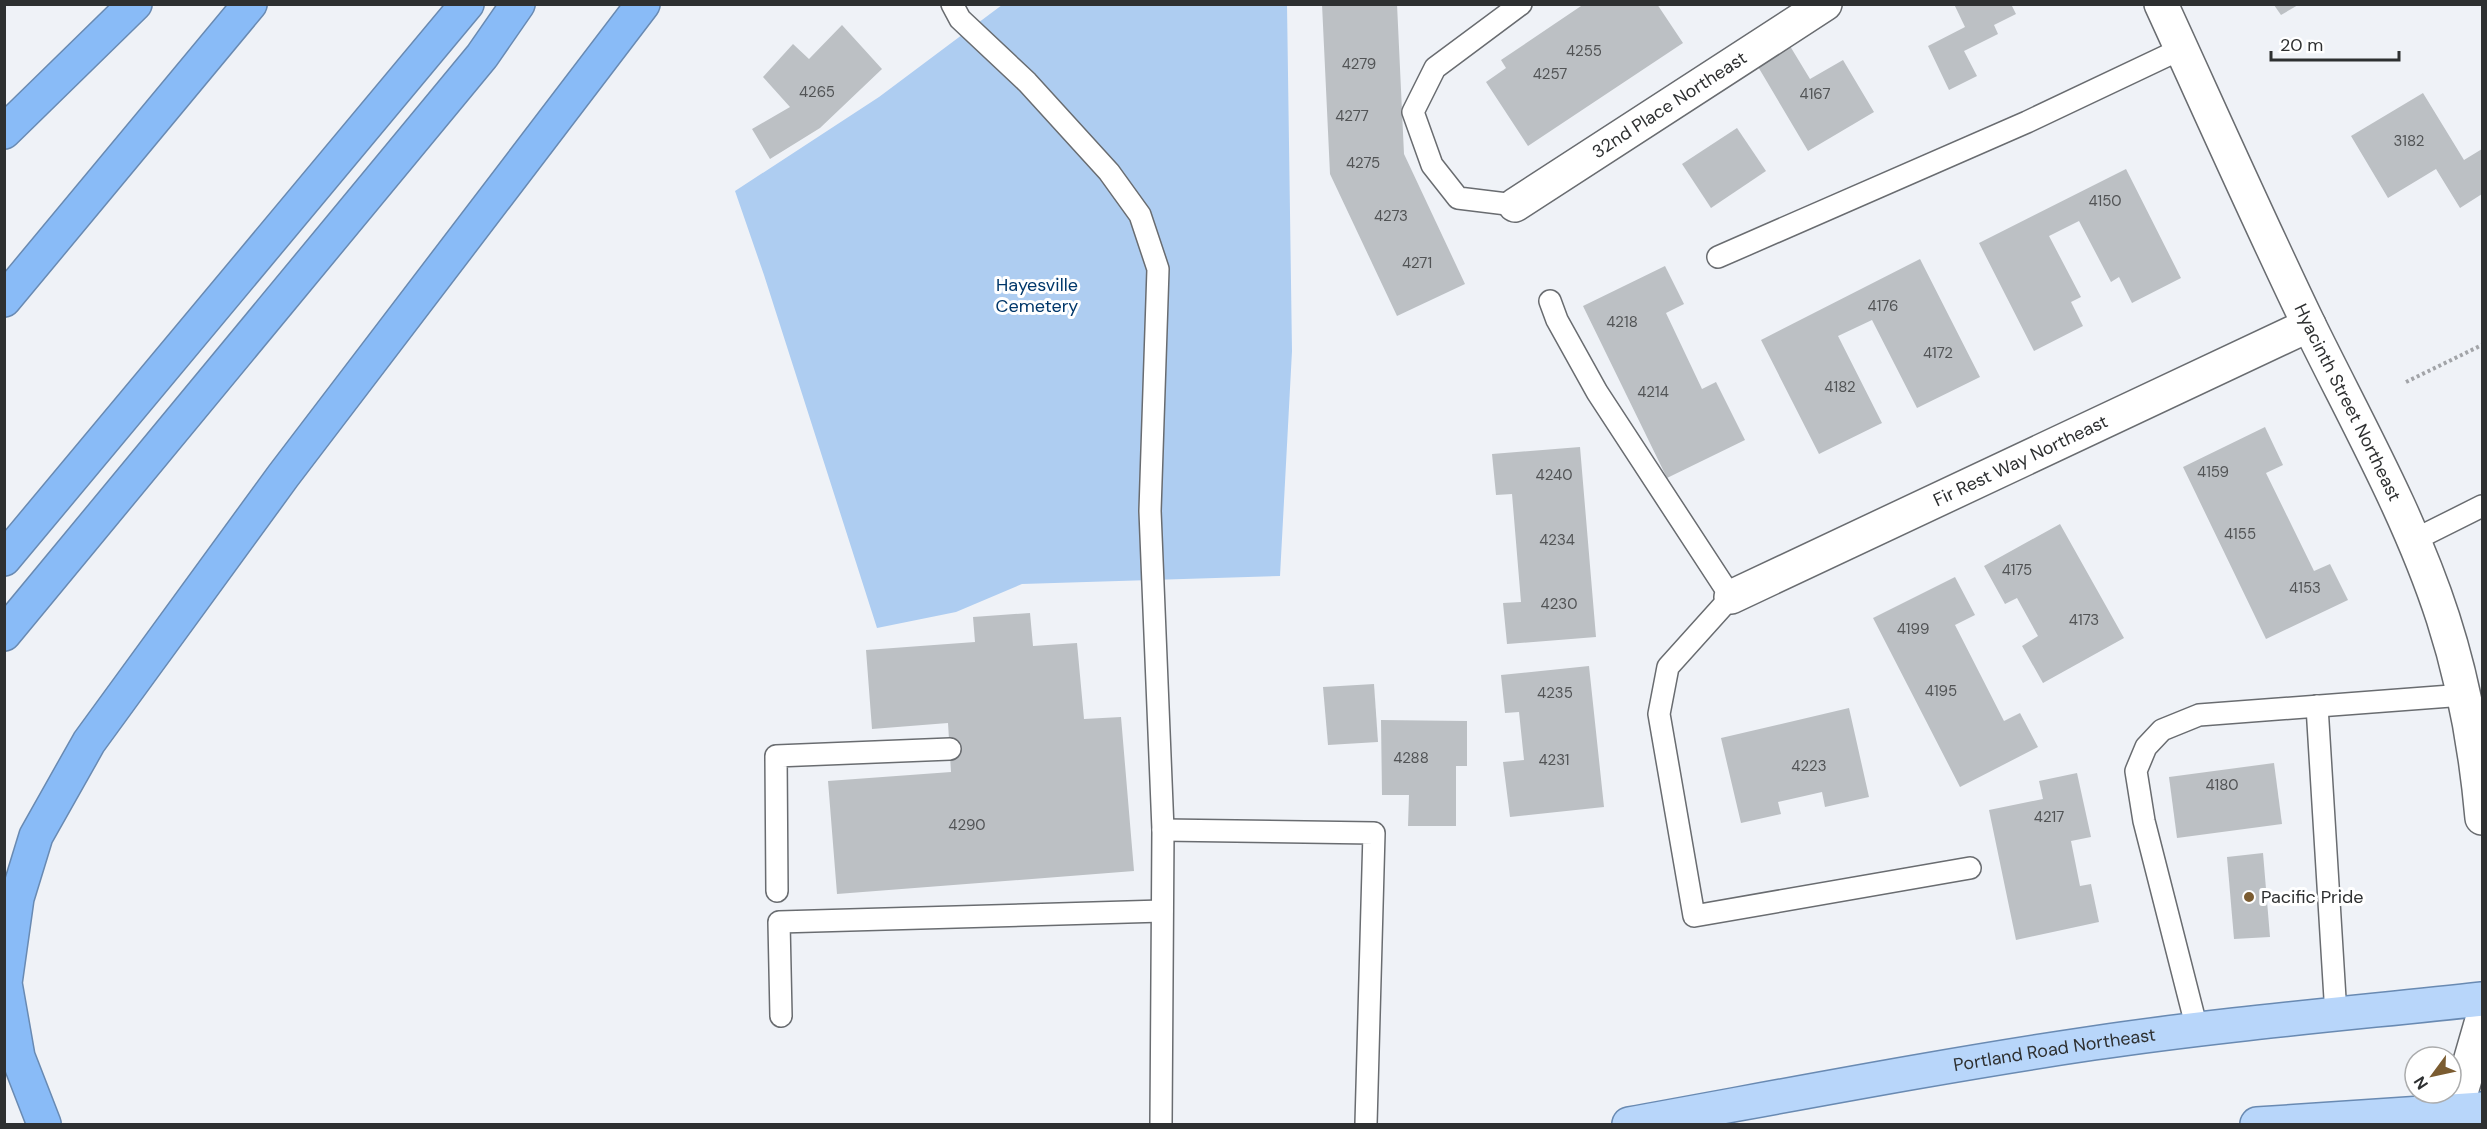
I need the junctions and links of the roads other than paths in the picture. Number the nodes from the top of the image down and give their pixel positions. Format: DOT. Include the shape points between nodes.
graph roads {
  1 [pos="135,4"];
  2 [pos="250,4"];
  3 [pos="468,4"];
  4 [pos="518,4"];
  5 [pos="643,4"];
  6 [pos="952,4"];
  7 [pos="1521,4"];
  8 [pos="1825,4"];
  9 [pos="2161,4"];
  10 [pos="2181,49"];
  11 [pos="4,132"];
  12 [pos="1515,205"];
  13 [pos="1718,257"];
  14 [pos="4,300"];
  15 [pos="1550,301"];
  16 [pos="2309,325"];
  17 [pos="2482,506"];
  18 [pos="2412,541"];
  19 [pos="4,559"];
  20 [pos="1731,597"];
  21 [pos="4,634"];
  22 [pos="2463,695"];
  23 [pos="2318,706"];
  24 [pos="950,749"];
  25 [pos="2481,778"];
  26 [pos="2482,818"];
  27 [pos="1163,830"];
  28 [pos="1970,868"];
  29 [pos="777,891"];
  30 [pos="1162,911"];
  31 [pos="2482,999"];
  32 [pos="2336,1015"];
  33 [pos="781,1016"];
  34 [pos="2482,1020"];
  35 [pos="2197,1029"];
  36 [pos="2464,1115"];
  37 [pos="44,1125"];
  38 [pos="1161,1125"];
  39 [pos="1366,1125"];
  40 [pos="1629,1125"];
  41 [pos="2257,1125"];
  1 -- 11 [label="highway"];
  2 -- 14 [label="highway"];
  3 -- 19 [label="highway"];
  4 -- 21 [label="highway" via="482,56"];
  5 -- 37 [label="highway" via="172,628 89,742 36,836 17,898 5,983 18,1057"];
  6 -- 27 [label="lane" via="960,19 1028,82 1109,172 1140,215 1158,269 1150,511"];
  7 -- 12 [label="lane" via="1435,68 1413,112 1432,165 1458,198"];
  8 -- 12 [label="street, 32nd Place Northeast"];
  9 -- 10 [label="street, Hyacinth Street Northeast"];
  10 -- 13 [label="lane" via="2027,122"];
  10 -- 16 [label="street, Hyacinth Street Northeast"];
  15 -- 20 [label="lane" via="1597,392"];
  16 -- 18 [label="street, Hyacinth Street Northeast"];
  16 -- 20 [label="street, Fir Rest Way Northeast"];
  17 -- 18 [label="lane"];
  18 -- 22 [label="street, Hyacinth Street Northeast" via="2443,619"];
  20 -- 28 [label="lane" via="1668,667 1659,714 1694,916"];
  22 -- 23 [label="lane"];
  22 -- 25 [label="street, Hyacinth Street Northeast"];
  23 -- 32 [label="lane"];
  23 -- 35 [label="lane" via="2199,715 2162,730 2146,747 2136,771 2144,821"];
  24 -- 29 [label="lane" via="776,756"];
  25 -- 26 [label="street, Hyacinth Street Northeast"];
  27 -- 30 [label="lane"];
  27 -- 39 [label="lane" via="1374,833"];
  30 -- 33 [label="lane" via="778,922"];
  30 -- 38 [label="lane"];
  31 -- 32 [label="main road, Portland Road Northeast"];
  32 -- 35 [label="main road, Portland Road Northeast"];
  34 -- 36 [label="street"];
  35 -- 40 [label="main road, Portland Road Northeast" via="1898,1074"];
  36 -- 41 [label="main road"];
}
